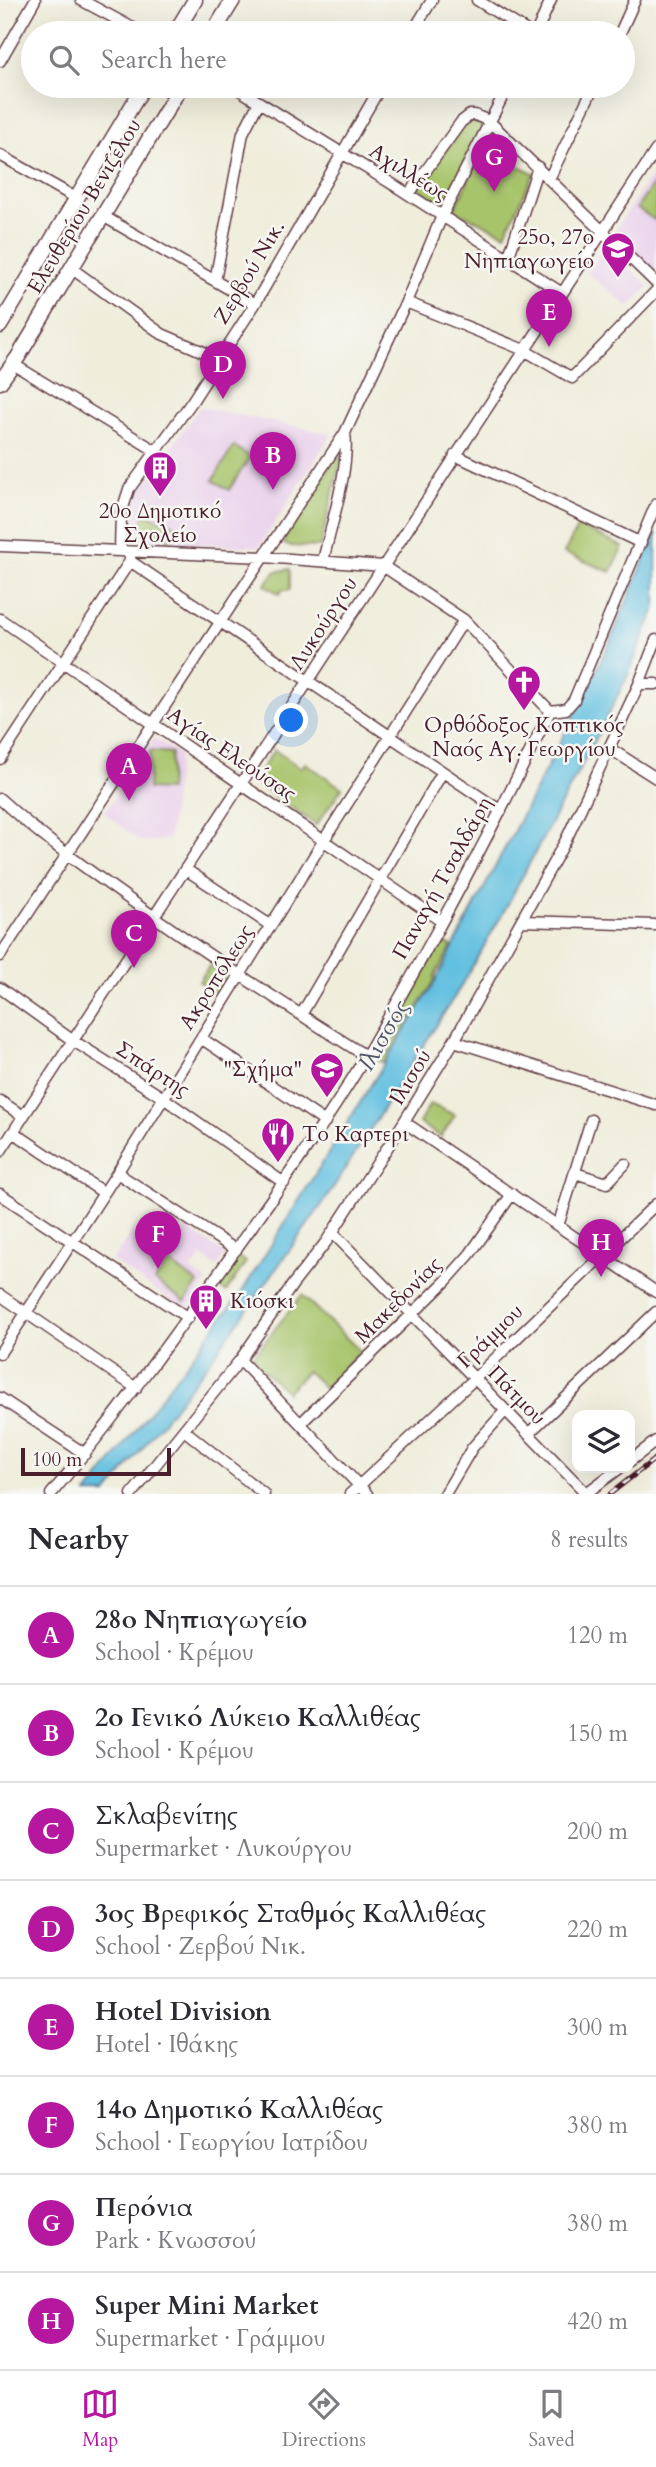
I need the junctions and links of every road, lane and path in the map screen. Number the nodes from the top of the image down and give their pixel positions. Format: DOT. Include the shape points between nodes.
graph roads {
  1 [pos="35,0"];
  2 [pos="81,0"];
  3 [pos="195,0"];
  4 [pos="233,0"];
  5 [pos="432,0"];
  6 [pos="477,0"];
  7 [pos="551,0"];
  8 [pos="635,0"];
  9 [pos="23,21"];
  10 [pos="120,21"];
  11 [pos="182,21"];
  12 [pos="220,21"];
  13 [pos="419,21"];
  14 [pos="511,21"];
  15 [pos="541,21"];
  16 [pos="625,21"];
  17 [pos="21,24"];
  18 [pos="0,61"];
  19 [pos="137,98"];
  20 [pos="174,98"];
  21 [pos="252,98"];
  22 [pos="374,98"];
  23 [pos="501,98"];
  24 [pos="588,98"];
  25 [pos="259,102"];
  26 [pos="489,121"];
  27 [pos="656,150"];
  28 [pos="341,152"];
  29 [pos="0,155"];
  30 [pos="538,167"];
  31 [pos="549,179"];
  32 [pos="409,194"];
  33 [pos="76,198"];
  34 [pos="103,216"];
  35 [pos="442,216"];
  36 [pos="604,231"];
  37 [pos="508,259"];
  38 [pos="71,268"];
  39 [pos="215,281"];
  40 [pos="656,283"];
  41 [pos="656,291"];
  42 [pos="562,293"];
  43 [pos="406,302"];
  44 [pos="255,303"];
  45 [pos="0,326"];
  46 [pos="524,350"];
  47 [pos="220,359"];
  48 [pos="13,364"];
  49 [pos="0,382"];
  50 [pos="345,433"];
  51 [pos="156,451"];
  52 [pos="455,455"];
  53 [pos="656,504"];
  54 [pos="641,543"];
  55 [pos="3,546"];
  56 [pos="127,554"];
  57 [pos="0,557"];
  58 [pos="264,557"];
  59 [pos="323,561"];
  60 [pos="383,566"];
  61 [pos="0,620"];
  62 [pos="464,620"];
  63 [pos="220,623"];
  64 [pos="656,640"];
  65 [pos="63,663"];
  66 [pos="307,682"];
  67 [pos="639,684"];
  68 [pos="656,684"];
  69 [pos="550,711"];
  70 [pos="154,724"];
  71 [pos="391,737"];
  72 [pos="609,748"];
  73 [pos="0,759"];
  74 [pos="443,773"];
  75 [pos="656,778"];
  76 [pos="241,783"];
  77 [pos="0,799"];
  78 [pos="501,811"];
  79 [pos="324,840"];
  80 [pos="66,854"];
  81 [pos="185,869"];
  82 [pos="381,879"];
  83 [pos="153,916"];
  84 [pos="522,920"];
  85 [pos="441,921"];
  86 [pos="270,925"];
  87 [pos="656,925"];
  88 [pos="0,956"];
  89 [pos="240,976"];
  90 [pos="0,988"];
  91 [pos="301,1015"];
  92 [pos="201,1038"];
  93 [pos="72,1040"];
  94 [pos="454,1041"];
  95 [pos="366,1056"];
  96 [pos="162,1097"];
  97 [pos="0,1101"];
  98 [pos="656,1105"];
  99 [pos="23,1116"];
  100 [pos="592,1119"];
  101 [pos="325,1122"];
  102 [pos="404,1122"];
  103 [pos="13,1132"];
  104 [pos="0,1152"];
  105 [pos="625,1164"];
  106 [pos="117,1173"];
  107 [pos="575,1173"];
  108 [pos="284,1183"];
  109 [pos="104,1193"];
  110 [pos="0,1194"];
  111 [pos="512,1194"];
  112 [pos="656,1203"];
  113 [pos="558,1226"];
  114 [pos="333,1233"];
  115 [pos="72,1242"];
  116 [pos="236,1250"];
  117 [pos="603,1255"];
  118 [pos="656,1292"];
  119 [pos="0,1295"];
  120 [pos="656,1312"];
  121 [pos="26,1313"];
  122 [pos="412,1315"];
  123 [pos="188,1318"];
  124 [pos="0,1353"];
  125 [pos="240,1360"];
  126 [pos="474,1378"];
  127 [pos="135,1388"];
  128 [pos="0,1398"];
  129 [pos="505,1411"];
  130 [pos="301,1423"];
  131 [pos="184,1430"];
  132 [pos="528,1434"];
  133 [pos="656,1441"];
  134 [pos="85,1454"];
  135 [pos="635,1457"];
  136 [pos="613,1473"];
  137 [pos="363,1490"];
  138 [pos="51,1494"];
  139 [pos="132,1494"];
  140 [pos="264,1494"];
  141 [pos="350,1494"];
  142 [pos="445,1494"];
  143 [pos="585,1494"];
  1 -- 9 [label="street"];
  2 -- 10 [label="street"];
  3 -- 11 [label="main road"];
  4 -- 12 [label="main road"];
  5 -- 13 [label="street"];
  6 -- 14 [label="street"];
  7 -- 15 [label="street"];
  8 -- 16 [label="street"];
  17 -- 18 [label="street"];
  19 -- 33 [label="main road, Ελευθερίου Βενιζέλου"];
  20 -- 34 [label="main road, Ελευθερίου Βενιζέλου"];
  21 -- 25 [label="street, Αχιλλέως"];
  22 -- 28 [label="street, Ζερβού Νικ."];
  23 -- 26 [label="street"];
  24 -- 31 [label="street"];
  25 -- 28 [label="street, Αχιλλέως"];
  25 -- 39 [label="street" via="240,145"];
  26 -- 30 [label="street"];
  26 -- 32 [label="street" via="475,115 465,118"];
  26 -- 35 [label="street"];
  27 -- 36 [label="street, Λυκούργου"];
  28 -- 32 [label="street, Αχιλλέως"];
  28 -- 44 [label="street, Ζερβού Νικ."];
  29 -- 33 [label="street"];
  30 -- 31 [label="street"];
  30 -- 37 [label="street"];
  31 -- 36 [label="street"];
  32 -- 35 [label="street, Αχιλλέως"];
  33 -- 45 [label="main road, Ελευθερίου Βενιζέλου"];
  34 -- 38 [label="main road, Ελευθερίου Βενιζέλου"];
  34 -- 39 [label="street"];
  35 -- 37 [label="street, Αχιλλέως"];
  35 -- 43 [label="street"];
  36 -- 40 [label="street"];
  36 -- 42 [label="street, Λυκούργου"];
  37 -- 42 [label="street, Αχιλλέως"];
  38 -- 47 [label="street" via="162,334"];
  38 -- 48 [label="main road, Ελευθερίου Βενιζέλου"];
  39 -- 44 [label="street"];
  41 -- 46 [label="street" via="572,378"];
  42 -- 46 [label="street, Λυκούργου"];
  43 -- 46 [label="street"];
  43 -- 50 [label="street"];
  44 -- 47 [label="street, Ζερβού Νικ."];
  46 -- 52 [label="street, Λυκούργου"];
  47 -- 51 [label="street, Ζερβού Νικ."];
  48 -- 49 [label="main road, Ελευθερίου Βενιζέλου"];
  48 -- 51 [label="street"];
  50 -- 58 [label="street"];
  50 -- 59 [label="street" via="343,470"];
  51 -- 56 [label="street, Ζερβού Νικ." via="129,489 121,514"];
  52 -- 54 [label="street"];
  52 -- 60 [label="street, Λυκούργου"];
  53 -- 54 [label="street"];
  54 -- 69 [label="street" via="574,700 566,709"];
  55 -- 56 [label="street"];
  55 -- 57 [label="street"];
  56 -- 58 [label="street"];
  56 -- 63 [label="street"];
  56 -- 65 [label="street"];
  58 -- 59 [label="street"];
  58 -- 63 [label="street"];
  59 -- 60 [label="street"];
  60 -- 62 [label="street"];
  60 -- 66 [label="street, Λυκούργου"];
  61 -- 65 [label="street, Αγίας Ελεούσας"];
  62 -- 69 [label="street"];
  62 -- 71 [label="street, Ακροπόλεως"];
  63 -- 66 [label="street"];
  63 -- 70 [label="street"];
  64 -- 67 [label="street, Ιλισού"];
  65 -- 70 [label="street, Αγίας Ελεούσας"];
  65 -- 73 [label="street"];
  66 -- 71 [label="street"];
  66 -- 76 [label="street, Λυκούργου"];
  67 -- 68 [label="street"];
  67 -- 72 [label="street, Ιλισού"];
  69 -- 78 [label="street, Παναγή Τσαλδάρη"];
  70 -- 76 [label="street, Αγίας Ελεούσας"];
  70 -- 80 [label="street"];
  71 -- 74 [label="street"];
  71 -- 79 [label="street, Ακροπόλεως"];
  72 -- 75 [label="street"];
  72 -- 84 [label="street, Ιλισού"];
  74 -- 78 [label="street"];
  74 -- 82 [label="street"];
  76 -- 79 [label="street, Αγίας Ελεούσας"];
  76 -- 81 [label="street, Λυκούργου"];
  77 -- 80 [label="street"];
  78 -- 85 [label="street, Παναγή Τσαλδάρη"];
  79 -- 82 [label="street, Αγίας Ελεούσας"];
  79 -- 86 [label="street, Ακροπόλεως"];
  80 -- 83 [label="street"];
  80 -- 88 [label="street"];
  81 -- 83 [label="street, Λυκούργου"];
  81 -- 86 [label="street"];
  82 -- 85 [label="street, Αγίας Ελεούσας"];
  82 -- 91 [label="street"];
  83 -- 89 [label="street"];
  83 -- 93 [label="street, Λυκούργου"];
  84 -- 87 [label="street"];
  84 -- 94 [label="street, Ιλισού"];
  85 -- 95 [label="street, Παναγή Τσαλδάρη"];
  86 -- 89 [label="street, Ακροπόλεως"];
  89 -- 91 [label="street"];
  89 -- 92 [label="street, Ακροπόλεως"];
  90 -- 93 [label="street, Σπάρτης"];
  91 -- 95 [label="street"];
  92 -- 96 [label="street, Ακροπόλεως"];
  92 -- 101 [label="street"];
  93 -- 96 [label="street, Σπάρτης"];
  93 -- 99 [label="street, Λυκούργου"];
  94 -- 98 [label="street"];
  94 -- 102 [label="street, Ιλισού"];
  95 -- 101 [label="street, Παναγή Τσαλδάρη"];
  96 -- 106 [label="street, Ακροπόλεως"];
  96 -- 108 [label="street, Σπάρτης"];
  97 -- 99 [label="street"];
  99 -- 103 [label="street, Λυκούργου"];
  100 -- 107 [label="street"];
  101 -- 108 [label="street, Παναγή Τσαλδάρη"];
  102 -- 111 [label="street"];
  102 -- 114 [label="street, Ιλισού"];
  103 -- 104 [label="street, Λυκούργου"];
  103 -- 109 [label="street"];
  105 -- 107 [label="street" via="607,1183"];
  106 -- 109 [label="street, Ακροπόλεως"];
  106 -- 116 [label="street"];
  107 -- 113 [label="street"];
  108 -- 116 [label="street, Παναγή Τσαλδάρη"];
  109 -- 115 [label="street, Ακροπόλεως"];
  110 -- 115 [label="street"];
  111 -- 113 [label="street"];
  111 -- 122 [label="street, Μακεδονίας" via="470,1254"];
  112 -- 117 [label="street, Γράμμου"];
  113 -- 117 [label="street"];
  114 -- 122 [label="street, Πάτμου"];
  114 -- 125 [label="street, Ιλισού"];
  115 -- 121 [label="street, Ακροπόλεως"];
  115 -- 123 [label="street"];
  116 -- 123 [label="street, Παναγή Τσαλδάρη"];
  117 -- 118 [label="street"];
  117 -- 126 [label="street, Γράμμου"];
  119 -- 121 [label="street"];
  120 -- 132 [label="street"];
  121 -- 124 [label="street, Ακροπόλεως"];
  121 -- 127 [label="street"];
  122 -- 126 [label="street, Πάτμου"];
  122 -- 130 [label="street, Μακεδονίας"];
  123 -- 127 [label="street, Παναγή Τσαλδάρη"];
  125 -- 130 [label="street"];
  125 -- 131 [label="street, Ιλισού"];
  126 -- 129 [label="street, Πάτμου"];
  126 -- 137 [label="street, Γράμμου"];
  127 -- 134 [label="street, Παναγή Τσαλδάρη"];
  128 -- 134 [label="street"];
  129 -- 132 [label="street, Πάτμου"];
  129 -- 142 [label="street" via="472,1448"];
  130 -- 137 [label="street"];
  131 -- 139 [label="street, Ιλισού"];
  131 -- 140 [label="street"];
  132 -- 143 [label="street, Πάτμου"];
  133 -- 135 [label="street"];
  134 -- 138 [label="street, Παναγή Τσαλδάρη"];
  136 -- 143 [label="street"];
  137 -- 141 [label="street, Γράμμου"];
}
